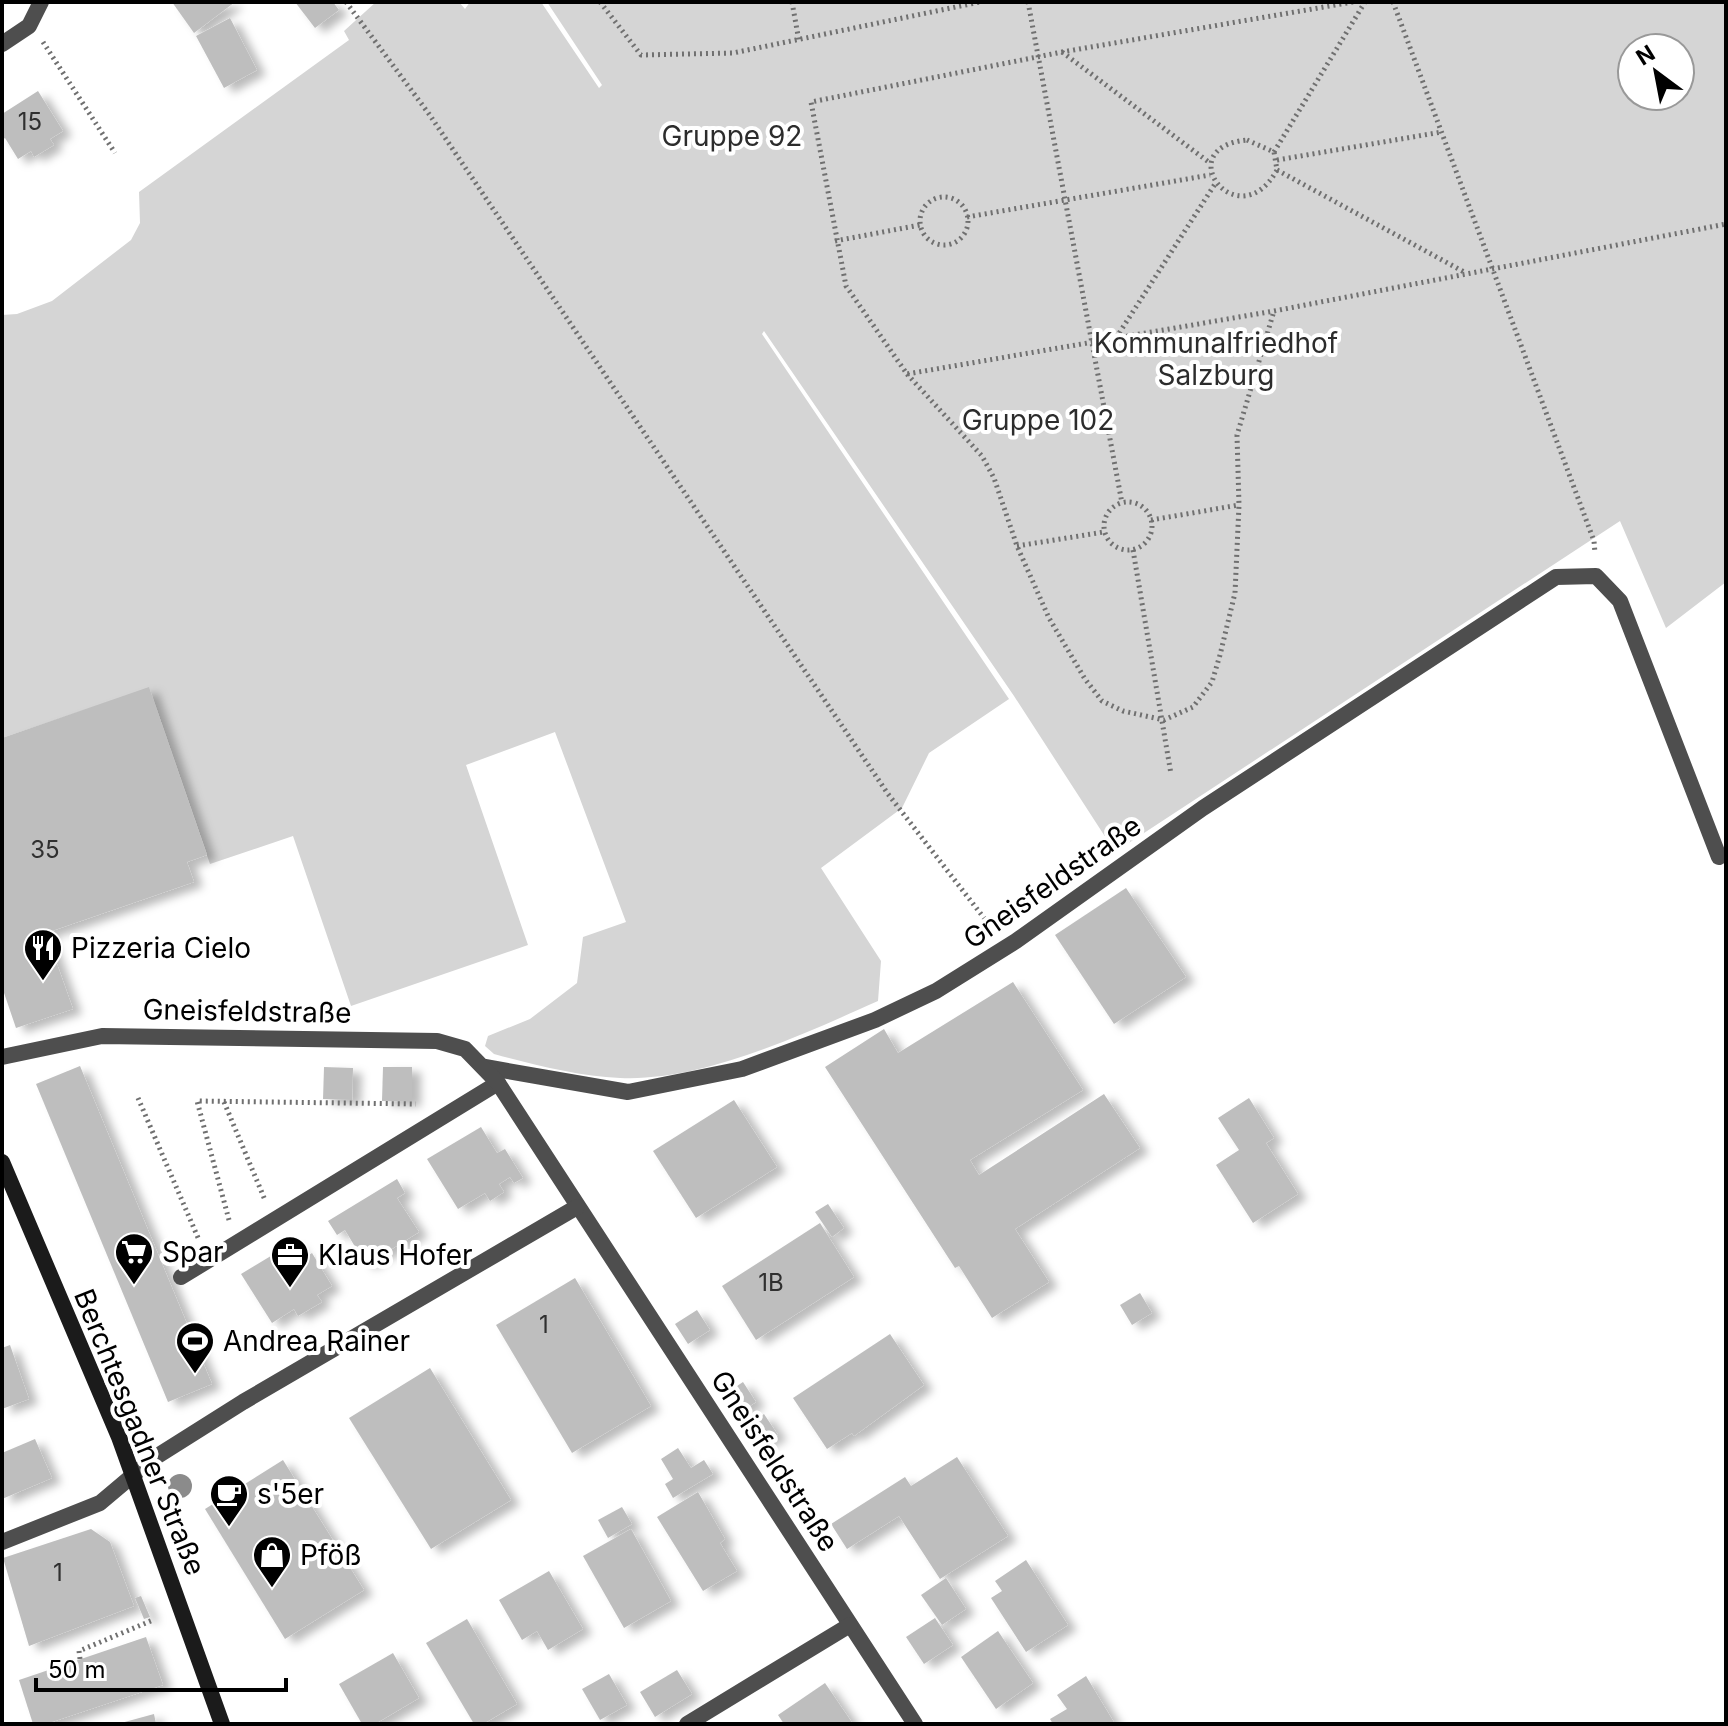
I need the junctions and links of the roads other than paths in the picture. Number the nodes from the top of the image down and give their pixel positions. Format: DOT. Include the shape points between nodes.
graph roads {
  1 [pos="41,2"];
  2 [pos="2,44"];
  3 [pos="1719,857"];
  4 [pos="2,1057"];
  5 [pos="485,1067"];
  6 [pos="498,1083"];
  7 [pos="4,1171"];
  8 [pos="577,1207"];
  9 [pos="181,1277"];
  10 [pos="132,1478"];
  11 [pos="2,1542"];
  12 [pos="850,1625"];
  13 [pos="222,1724"];
  14 [pos="687,1724"];
  15 [pos="915,1724"];
  1 -- 2 [label="street" via="29,26"];
  3 -- 5 [label="street, Gneisfeldstraße" via="1620,601 1596,576 1556,577 1203,808 1006,947 936,991 875,1020 742,1069 628,1092"];
  4 -- 5 [label="street, Gneisfeldstraße" via="102,1036 349,1039 437,1041 465,1049"];
  5 -- 6 [label="street, Gneisfeldstraße"];
  6 -- 8 [label="street, Gneisfeldstraße"];
  6 -- 9 [label="street"];
  7 -- 10 [label="main road, Berchtesgadner Straße"];
  8 -- 10 [label="street" via="243,1402 151,1460"];
  8 -- 12 [label="street, Gneisfeldstraße"];
  10 -- 11 [label="street" via="100,1503"];
  10 -- 13 [label="main road, Berchtesgadner Straße"];
  12 -- 14 [label="street"];
  12 -- 15 [label="street, Gneisfeldstraße"];
}
